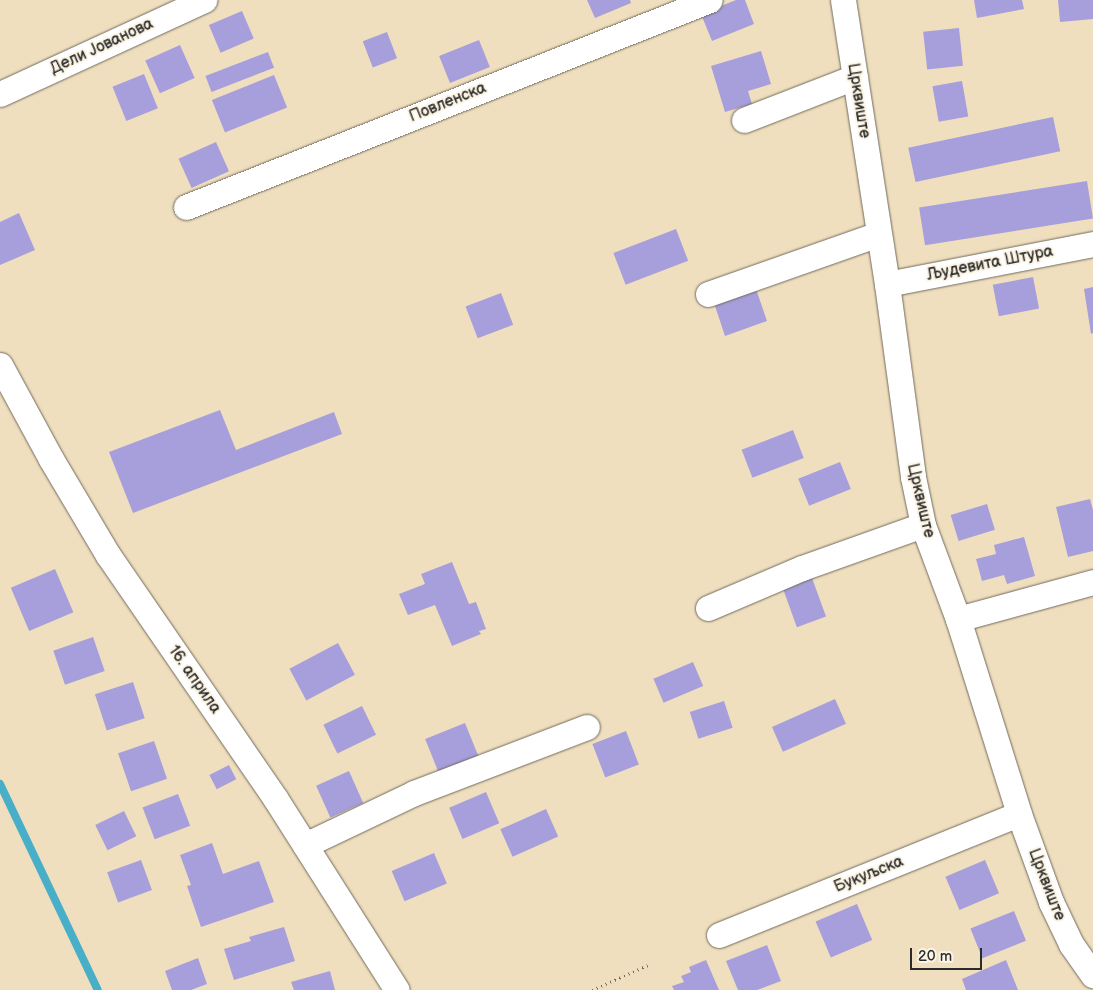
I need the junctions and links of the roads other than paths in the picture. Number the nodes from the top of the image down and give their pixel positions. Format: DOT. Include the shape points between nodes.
graph roads {
  1 [pos="204,0"];
  2 [pos="710,0"];
  3 [pos="843,0"];
  4 [pos="854,77"];
  5 [pos="0,94"];
  6 [pos="744,120"];
  7 [pos="186,207"];
  8 [pos="878,234"];
  9 [pos="1093,244"];
  10 [pos="887,284"];
  11 [pos="708,294"];
  12 [pos="0,365"];
  13 [pos="923,525"];
  14 [pos="1093,582"];
  15 [pos="708,608"];
  16 [pos="958,620"];
  17 [pos="587,727"];
  18 [pos="1019,814"];
  19 [pos="305,845"];
  20 [pos="719,935"];
  21 [pos="1093,974"];
  22 [pos="396,990"];
  1 -- 5 [label="street, Дели Јованова"];
  2 -- 7 [label="street, Повленска"];
  3 -- 4 [label="street, Црквиште"];
  4 -- 6 [label="street"];
  4 -- 8 [label="street, Црквиште"];
  8 -- 10 [label="street, Црквиште"];
  8 -- 11 [label="street"];
  9 -- 10 [label="street, Људевита Штура"];
  10 -- 13 [label="street, Црквиште" via="913,477"];
  12 -- 19 [label="street, 16. априла" via="108,555"];
  13 -- 15 [label="street" via="802,568"];
  13 -- 16 [label="street, Црквиште"];
  14 -- 16 [label="street"];
  16 -- 18 [label="street, Црквиште"];
  17 -- 19 [label="street" via="414,793"];
  18 -- 20 [label="street, Букуљска"];
  18 -- 21 [label="street, Црквиште" via="1062,927"];
  19 -- 22 [label="street, 16. априла"];
}
